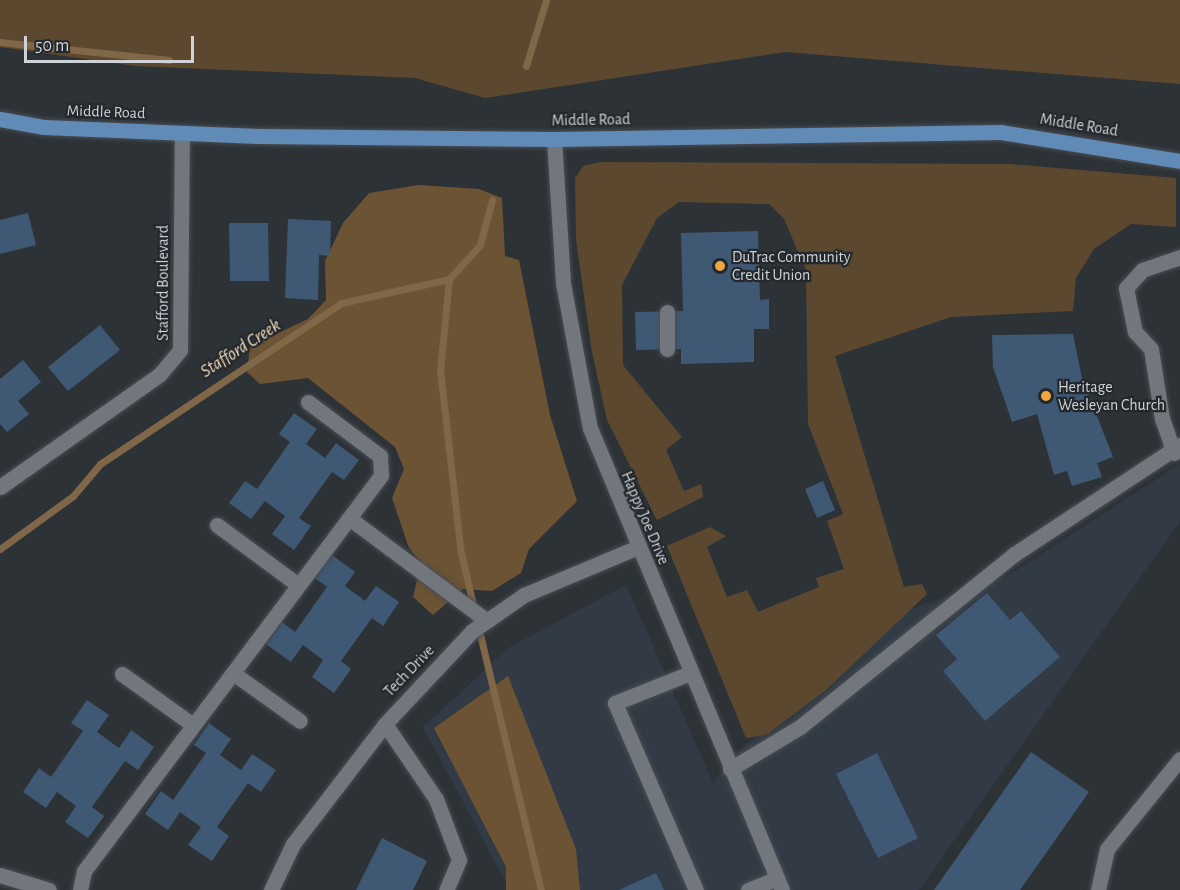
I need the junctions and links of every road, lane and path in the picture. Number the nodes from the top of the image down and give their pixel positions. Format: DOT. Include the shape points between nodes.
graph roads {
  1 [pos="0,119"];
  2 [pos="182,133"];
  3 [pos="554,139"];
  4 [pos="1180,161"];
  5 [pos="1180,257"];
  6 [pos="667,312"];
  7 [pos="668,350"];
  8 [pos="308,402"];
  9 [pos="1177,449"];
  10 [pos="0,487"];
  11 [pos="349,518"];
  12 [pos="217,525"];
  13 [pos="636,548"];
  14 [pos="298,585"];
  15 [pos="487,621"];
  16 [pos="232,673"];
  17 [pos="690,673"];
  18 [pos="122,674"];
  19 [pos="300,721"];
  20 [pos="385,724"];
  21 [pos="193,725"];
  22 [pos="1180,759"];
  23 [pos="730,769"];
  24 [pos="0,874"];
  25 [pos="780,884"];
  26 [pos="49,890"];
  27 [pos="80,890"];
  28 [pos="271,890"];
  29 [pos="446,890"];
  30 [pos="696,890"];
  31 [pos="748,890"];
  32 [pos="1098,890"];
  1 -- 2 [label="main road, Middle Road" via="44,127"];
  2 -- 3 [label="main road, Middle Road"];
  2 -- 10 [label="street, Stafford Boulevard" via="180,350 160,374"];
  3 -- 4 [label="main road, Middle Road" via="1001,132"];
  3 -- 13 [label="street, Happy Joe Drive" via="563,283 577,366 590,428"];
  5 -- 9 [label="street" via="1142,270 1126,288 1135,333 1151,349 1162,419"];
  6 -- 7 [label="street"];
  8 -- 11 [label="street" via="380,456 381,475"];
  9 -- 23 [label="street" via="1013,555 800,727"];
  11 -- 14 [label="street"];
  11 -- 15 [label="street"];
  12 -- 14 [label="street"];
  13 -- 15 [label="street, Tech Drive" via="524,595"];
  13 -- 17 [label="street, Happy Joe Drive"];
  14 -- 16 [label="street"];
  15 -- 20 [label="street, Tech Drive"];
  16 -- 19 [label="street"];
  16 -- 21 [label="street"];
  17 -- 23 [label="street, Happy Joe Drive"];
  17 -- 30 [label="street" via="615,703"];
  18 -- 21 [label="street"];
  20 -- 28 [label="street, Tech Drive" via="293,844"];
  20 -- 29 [label="street" via="436,799 459,860"];
  21 -- 27 [label="street" via="84,871"];
  22 -- 32 [label="street" via="1107,849"];
  23 -- 25 [label="street, Happy Joe Drive"];
  24 -- 26 [label="street"];
  25 -- 31 [label="street"];
}
